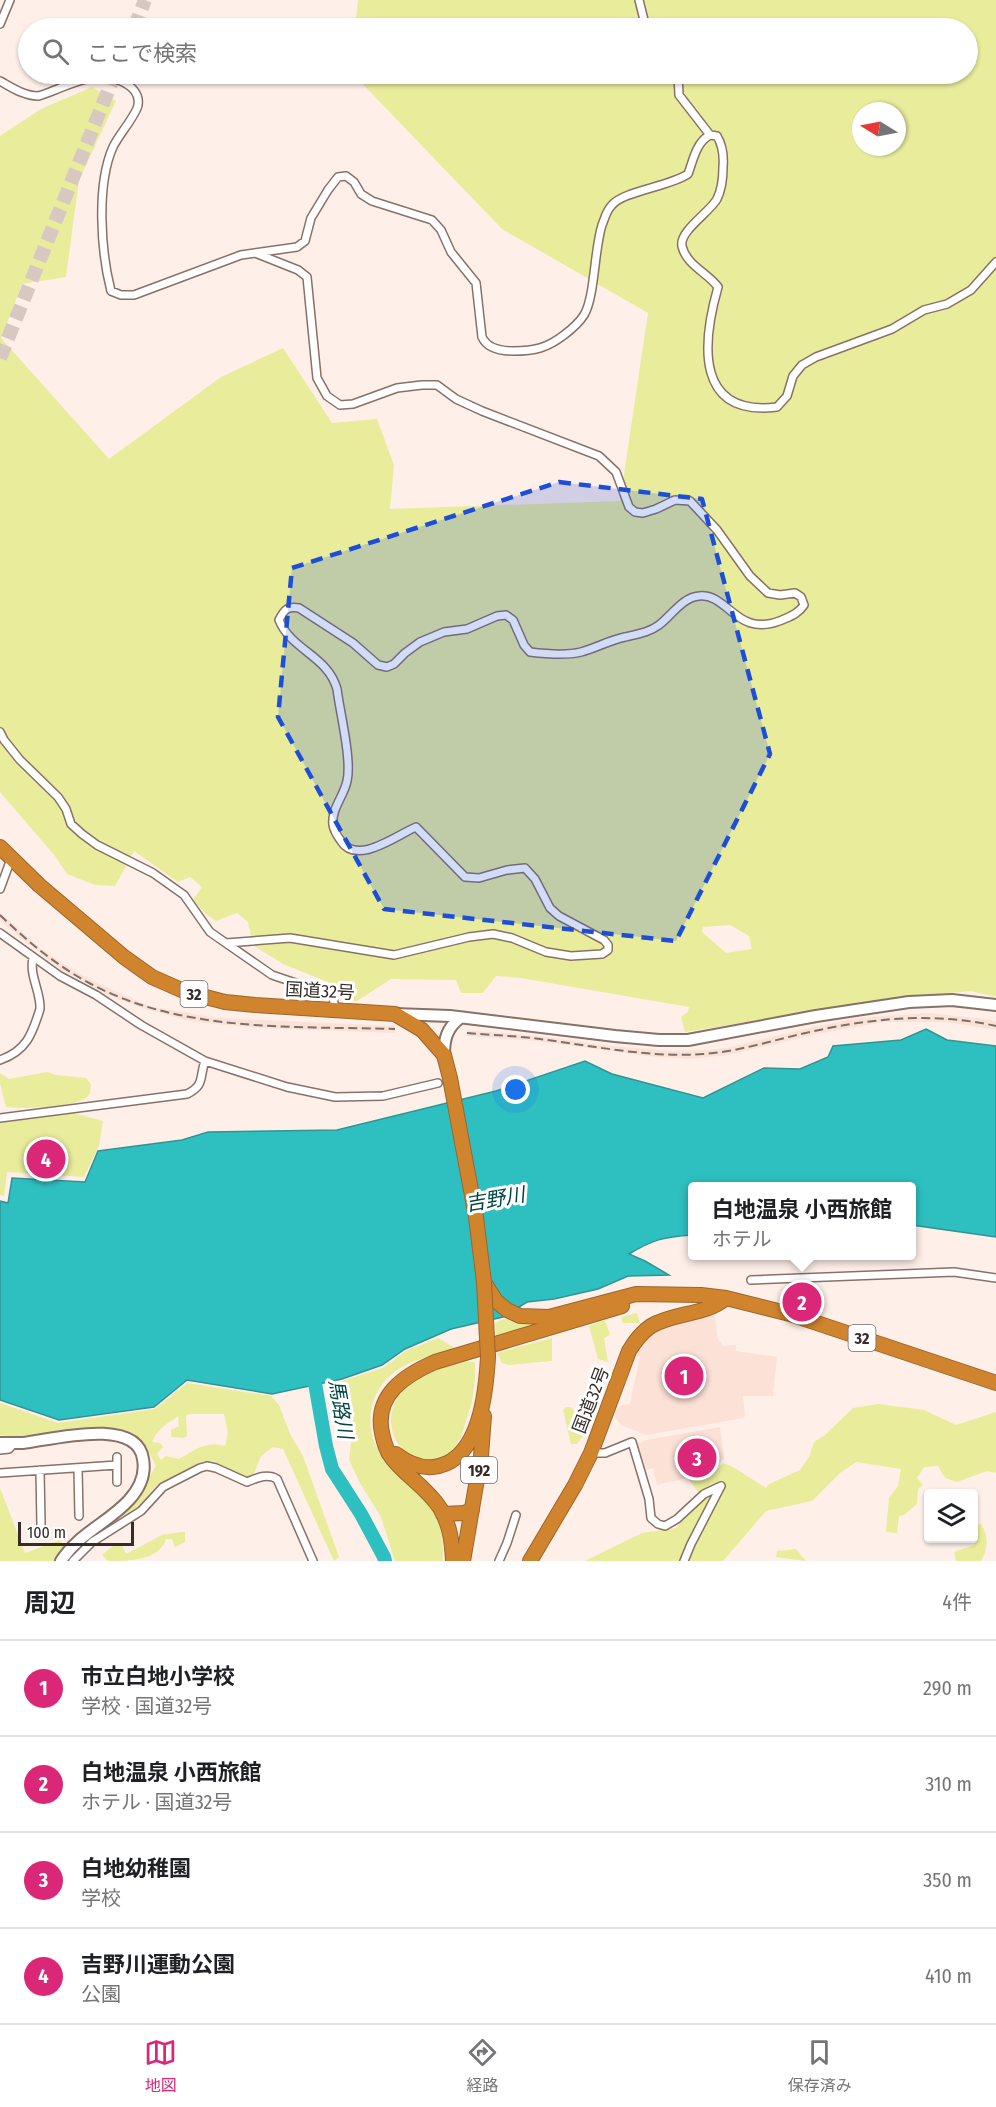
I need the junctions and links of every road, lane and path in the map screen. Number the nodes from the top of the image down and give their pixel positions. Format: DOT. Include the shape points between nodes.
graph roads {
  1 [pos="10,0"];
  2 [pos="639,0"];
  3 [pos="644,18"];
  4 [pos="0,24"];
  5 [pos="0,81"];
  6 [pos="70,84"];
  7 [pos="126,84"];
  8 [pos="678,84"];
  9 [pos="710,135"];
  10 [pos="255,253"];
  11 [pos="996,262"];
  12 [pos="0,732"];
  13 [pos="0,847"];
  14 [pos="11,859"];
  15 [pos="0,889"];
  16 [pos="0,933"];
  17 [pos="226,944"];
  18 [pos="33,958"];
  19 [pos="996,1005"];
  20 [pos="335,1010"];
  21 [pos="395,1014"];
  22 [pos="460,1018"];
  23 [pos="444,1055"];
  24 [pos="0,1060"];
  25 [pos="205,1061"];
  26 [pos="438,1083"];
  27 [pos="0,1118"];
  28 [pos="996,1278"];
  29 [pos="751,1280"];
  30 [pos="484,1282"];
  31 [pos="665,1295"];
  32 [pos="726,1298"];
  33 [pos="487,1378"];
  34 [pos="996,1383"];
  35 [pos="384,1442"];
  36 [pos="0,1443"];
  37 [pos="14,1443"];
  38 [pos="0,1450"];
  39 [pos="591,1452"];
  40 [pos="78,1468"];
  41 [pos="40,1470"];
  42 [pos="0,1473"];
  43 [pos="117,1482"];
  44 [pos="472,1510"];
  45 [pos="443,1514"];
  46 [pos="516,1515"];
  47 [pos="79,1516"];
  48 [pos="41,1526"];
  49 [pos="61,1561"];
  50 [pos="73,1561"];
  51 [pos="313,1561"];
  52 [pos="453,1561"];
  53 [pos="463,1561"];
  54 [pos="499,1561"];
  55 [pos="530,1561"];
  56 [pos="684,1561"];
  1 -- 4 [label="street"];
  2 -- 3 [label="street"];
  5 -- 6 [label="street" via="39,96"];
  7 -- 10 [label="street" via="138,98 138,108 112,149 101,210 111,291 134,295"];
  8 -- 9 [label="street" via="679,95"];
  9 -- 10 [label="street" via="703,138 688,174 613,203 597,239 585,315 573,329 535,350 511,351 485,344 476,283 451,252 432,219 372,201 346,176 338,177 328,189 311,219 305,241 297,247"];
  9 -- 11 [label="street" via="717,136 722,145 723,181 710,208 686,232 682,249 692,264 718,287 707,337 707,357 723,395 739,405 777,407 802,365 947,303 971,290"];
  10 -- 17 [label="street" via="307,277 317,378 327,396 340,405 397,388 436,386 482,411 599,456 616,472 629,507 635,512 656,509 675,500 690,501 768,593 795,593 804,605 789,617 766,626 739,618 713,598 701,596 686,601 658,626 641,635 567,654 530,652 513,620 506,615 497,616 420,642 387,667 378,665 353,643 299,608 291,606 284,610 279,620 282,626 327,668 337,689 348,767 333,825 344,845 369,851 416,827 465,877 479,878 525,868 550,908 604,940 608,950 571,956 493,934 394,954 290,938"];
  12 -- 17 [label="street" via="20,760 58,797 71,824 98,845 153,873 184,895 210,932"];
  13 -- 14 [label="highway, 国道32号 / 32"];
  14 -- 15 [label="street"];
  14 -- 20 [label="highway, 国道32号 / 32" via="152,977 186,992 225,1002"];
  16 -- 18 [label="street"];
  17 -- 20 [label="street" via="272,975 333,997"];
  18 -- 24 [label="street" via="40,1003 38,1015 22,1049"];
  18 -- 25 [label="street"];
  19 -- 22 [label="street" via="952,1000 909,1002 688,1040"];
  20 -- 21 [label="highway, 国道32号 / 32"];
  21 -- 22 [label="street"];
  21 -- 23 [label="highway, 国道32号 / 32" via="411,1022"];
  22 -- 23 [label="street" via="449,1028"];
  23 -- 30 [label="highway, 国道32号 / 32" via="474,1205"];
  25 -- 26 [label="street" via="287,1087 335,1097 383,1096"];
  25 -- 27 [label="street" via="202,1078 196,1089 187,1094"];
  28 -- 29 [label="street" via="954,1272"];
  30 -- 31 [label="highway, 国道32号 / 32" via="496,1301 520,1316 549,1317 636,1294"];
  30 -- 33 [label="highway, 国道32号 / 32, bridge"];
  31 -- 32 [label="highway, 国道32号 / 32"];
  31 -- 35 [label="highway, 国道32号 / 32" via="417,1370 397,1384 385,1401 381,1422"];
  32 -- 34 [label="highway, 国道32号 / 32" via="790,1314"];
  32 -- 39 [label="highway, 国道32号" via="706,1310 651,1326 638,1337 629,1351"];
  33 -- 35 [label="highway, 国道32号 / 32" via="470,1443 455,1459 434,1467 412,1465"];
  33 -- 44 [label="highway, 192"];
  35 -- 45 [label="highway" via="391,1457 430,1494"];
  36 -- 37 [label="street"];
  37 -- 38 [label="street" via="9,1449"];
  37 -- 49 [label="street" via="108,1434 135,1444 142,1453 145,1467 137,1490 72,1546"];
  39 -- 55 [label="highway, 国道32号"];
  39 -- 56 [label="street" via="605,1453 632,1442 651,1518 665,1526 704,1494 721,1486"];
  40 -- 41 [label="street"];
  40 -- 43 [label="street" via="117,1461"];
  40 -- 47 [label="street"];
  41 -- 42 [label="street"];
  41 -- 48 [label="street"];
  44 -- 45 [label="highway"];
  44 -- 53 [label="highway, 192"];
  45 -- 52 [label="highway" via="451,1535"];
  46 -- 54 [label="street"];
  50 -- 51 [label="street" via="92,1542 141,1511 163,1487 207,1466 247,1482 272,1476 277,1479"];
}
